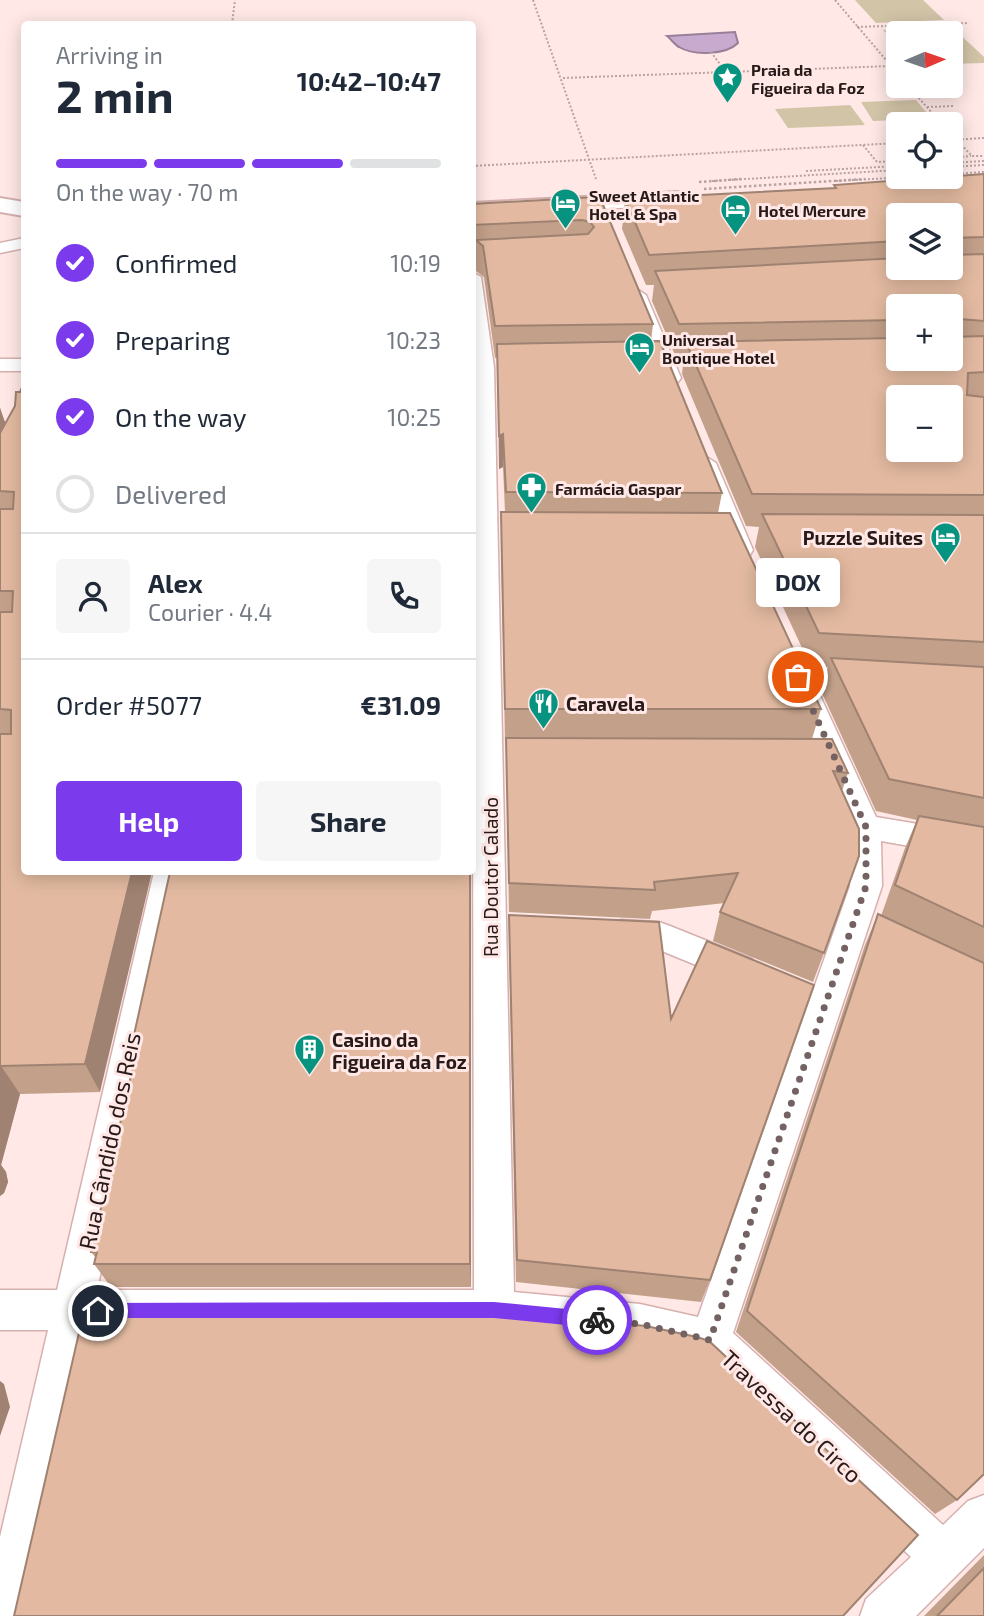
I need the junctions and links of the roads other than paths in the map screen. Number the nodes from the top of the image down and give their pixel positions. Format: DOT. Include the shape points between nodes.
graph roads {
  1 [pos="599,193"];
  2 [pos="699,198"];
  3 [pos="0,205"];
  4 [pos="21,208"];
  5 [pos="476,209"];
  6 [pos="611,229"];
  7 [pos="21,244"];
  8 [pos="0,248"];
  9 [pos="477,268"];
  10 [pos="639,289"];
  11 [pos="0,365"];
  12 [pos="21,365"];
  13 [pos="637,365"];
  14 [pos="665,365"];
  15 [pos="693,365"];
  16 [pos="485,367"];
  17 [pos="680,402"];
  18 [pos="695,439"];
  19 [pos="492,536"];
  20 [pos="707,536"];
  21 [pos="735,536"];
  22 [pos="763,537"];
  23 [pos="751,572"];
  24 [pos="805,674"];
  25 [pos="493,755"];
  26 [pos="866,827"];
  27 [pos="984,847"];
  28 [pos="168,875"];
  29 [pos="594,933"];
  30 [pos="799,994"];
  31 [pos="0,1310"];
  32 [pos="494,1310"];
  33 [pos="72,1311"];
  34 [pos="710,1340"];
  35 [pos="984,1517"];
  36 [pos="943,1556"];
  37 [pos="5,1616"];
  38 [pos="883,1616"];
  1 -- 2 [label="main road"];
  1 -- 5 [label="main road"];
  1 -- 6 [label="street"];
  3 -- 4 [label="main road"];
  7 -- 8 [label="street"];
  9 -- 16 [label="street, Rua Doutor Calado"];
  10 -- 14 [label="street"];
  11 -- 12 [label="street"];
  13 -- 14 [label="street"];
  14 -- 15 [label="street"];
  14 -- 17 [label="street"];
  16 -- 19 [label="street, Rua Doutor Calado"];
  18 -- 21 [label="street"];
  19 -- 25 [label="street, Rua Doutor Calado"];
  20 -- 21 [label="street"];
  21 -- 22 [label="street"];
  21 -- 23 [label="street"];
  24 -- 26 [label="street" via="820,756"];
  25 -- 32 [label="street, Rua Doutor Calado" via="504,929"];
  26 -- 27 [label="street"];
  26 -- 30 [label="street" via="866,927"];
  28 -- 33 [label="street, Rua Cândido dos Reis"];
  29 -- 30 [label="street" via="659,936"];
  30 -- 34 [label="street"];
  31 -- 33 [label="street, Travessa do Circo"];
  32 -- 33 [label="street, Travessa do Circo"];
  32 -- 34 [label="street, Travessa do Circo" via="640,1324"];
  33 -- 37 [label="street, Rua Cândido dos Reis"];
  34 -- 36 [label="street, Travessa do Circo"];
  35 -- 36 [label="street"];
  36 -- 38 [label="street"];
}
